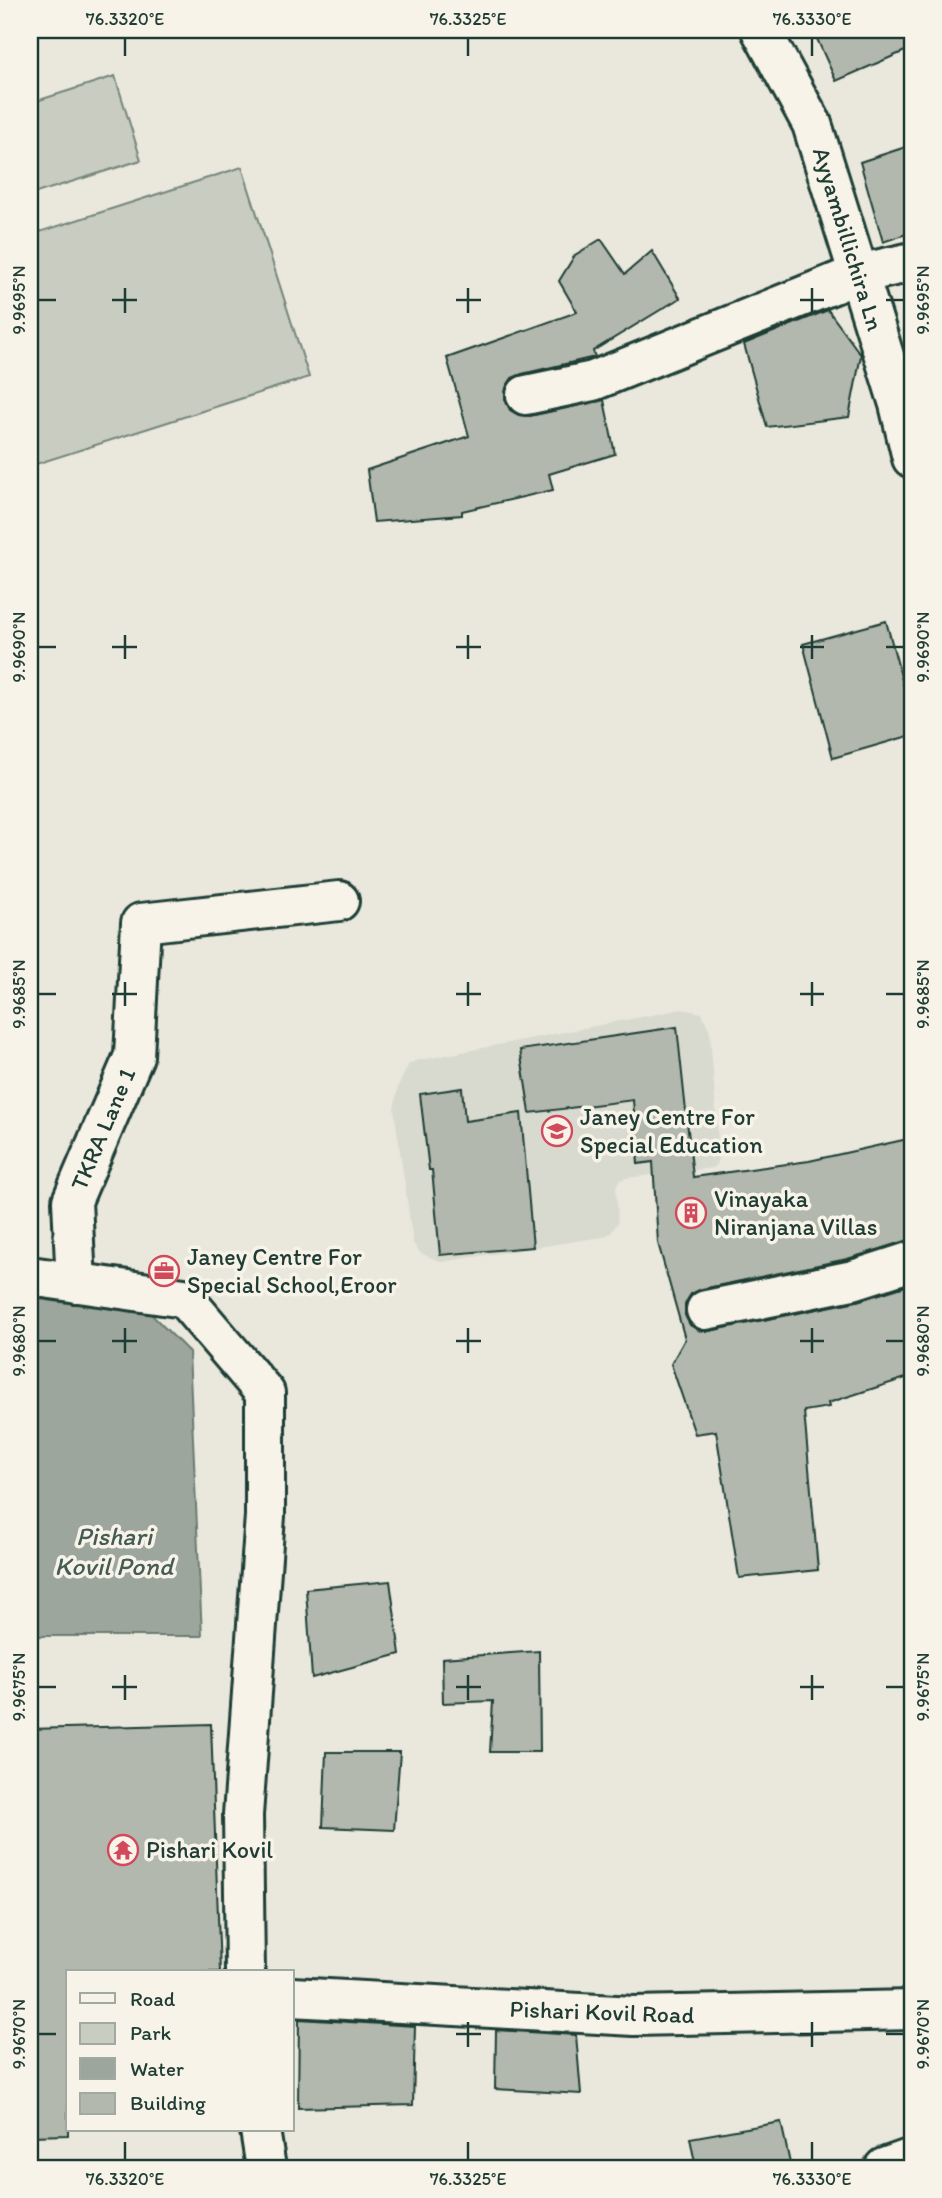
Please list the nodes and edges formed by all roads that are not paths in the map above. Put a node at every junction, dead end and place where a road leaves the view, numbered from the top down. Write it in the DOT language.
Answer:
graph roads {
  1 [pos="761,30"];
  2 [pos="912,262"];
  3 [pos="858,274"];
  4 [pos="526,395"];
  5 [pos="912,458"];
  6 [pos="339,901"];
  7 [pos="912,1261"];
  8 [pos="30,1276"];
  9 [pos="76,1283"];
  10 [pos="706,1310"];
  11 [pos="245,1970"];
  12 [pos="294,1997"];
  13 [pos="912,2010"];
  14 [pos="260,2132"];
  15 [pos="912,2158"];
  16 [pos="265,2168"];
  17 [pos="884,2168"];
  1 -- 3 [label="street, Ayyambillichira Ln"];
  2 -- 3 [label="street"];
  3 -- 4 [label="street"];
  3 -- 5 [label="street, Ayyambillichira Ln"];
  6 -- 9 [label="street, TKRA Lane 1"];
  7 -- 10 [label="street"];
  8 -- 9 [label="street"];
  9 -- 11 [label="street"];
  12 -- 13 [label="street, Pishari Kovil Road"];
  14 -- 16 [label="street"];
  15 -- 17 [label="street"];
}
